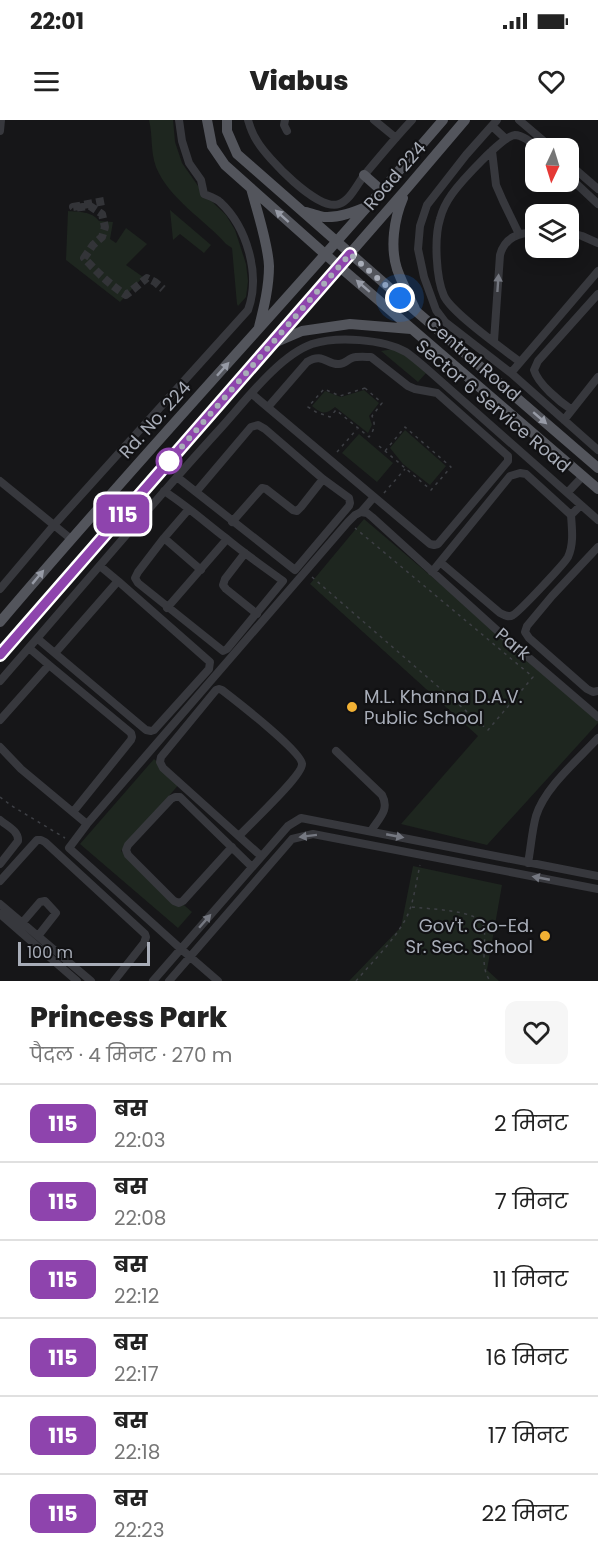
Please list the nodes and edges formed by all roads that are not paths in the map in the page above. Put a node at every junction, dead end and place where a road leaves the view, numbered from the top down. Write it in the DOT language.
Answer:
graph roads {
  1 [pos="1,120"];
  2 [pos="179,120"];
  3 [pos="207,120"];
  4 [pos="227,120"];
  5 [pos="248,120"];
  6 [pos="285,120"];
  7 [pos="374,120"];
  8 [pos="412,120"];
  9 [pos="443,120"];
  10 [pos="465,120"];
  11 [pos="519,120"];
  12 [pos="386,123"];
  13 [pos="495,123"];
  14 [pos="0,131"];
  15 [pos="287,131"];
  16 [pos="396,138"];
  17 [pos="540,138"];
  18 [pos="506,139"];
  19 [pos="525,139"];
  20 [pos="492,151"];
  21 [pos="579,173"];
  22 [pos="364,175"];
  23 [pos="579,186"];
  24 [pos="408,187"];
  25 [pos="251,188"];
  26 [pos="598,189"];
  27 [pos="382,191"];
  28 [pos="370,204"];
  29 [pos="598,204"];
  30 [pos="302,211"];
  31 [pos="525,233"];
  32 [pos="519,234"];
  33 [pos="579,235"];
  34 [pos="338,242"];
  35 [pos="598,243"];
  36 [pos="350,254"];
  37 [pos="326,255"];
  38 [pos="339,266"];
  39 [pos="598,271"];
  40 [pos="598,294"];
  41 [pos="417,312"];
  42 [pos="412,329"];
  43 [pos="258,330"];
  44 [pos="494,341"];
  45 [pos="272,344"];
  46 [pos="520,362"];
  47 [pos="511,373"];
  48 [pos="598,377"];
  49 [pos="252,394"];
  50 [pos="268,407"];
  51 [pos="572,410"];
  52 [pos="564,420"];
  53 [pos="516,447"];
  54 [pos="598,450"];
  55 [pos="508,456"];
  56 [pos="598,468"];
  57 [pos="583,476"];
  58 [pos="177,477"];
  59 [pos="323,478"];
  60 [pos="0,481"];
  61 [pos="150,484"];
  62 [pos="598,489"];
  63 [pos="163,492"];
  64 [pos="196,492"];
  65 [pos="568,492"];
  66 [pos="376,499"];
  67 [pos="581,505"];
  68 [pos="189,509"];
  69 [pos="361,512"];
  70 [pos="571,515"];
  71 [pos="598,520"];
  72 [pos="232,522"];
  73 [pos="54,525"];
  74 [pos="164,538"];
  75 [pos="71,539"];
  76 [pos="227,539"];
  77 [pos="598,546"];
  78 [pos="245,553"];
  79 [pos="440,562"];
  80 [pos="100,566"];
  81 [pos="201,570"];
  82 [pos="301,572"];
  83 [pos="432,572"];
  84 [pos="118,581"];
  85 [pos="283,581"];
  86 [pos="291,587"];
  87 [pos="0,589"];
  88 [pos="167,608"];
  89 [pos="256,614"];
  90 [pos="0,622"];
  91 [pos="38,639"];
  92 [pos="29,648"];
  93 [pos="55,653"];
  94 [pos="0,655"];
  95 [pos="49,665"];
  96 [pos="0,681"];
  97 [pos="598,691"];
  98 [pos="598,717"];
  99 [pos="0,720"];
  100 [pos="598,738"];
  101 [pos="0,747"];
  102 [pos="336,751"];
  103 [pos="72,812"];
  104 [pos="0,820"];
  105 [pos="87,824"];
  106 [pos="371,831"];
  107 [pos="239,836"];
  108 [pos="232,847"];
  109 [pos="261,856"];
  110 [pos="528,863"];
  111 [pos="0,864"];
  112 [pos="252,867"];
  113 [pos="598,876"];
  114 [pos="0,881"];
  115 [pos="598,890"];
  116 [pos="0,904"];
  117 [pos="0,914"];
  118 [pos="22,923"];
  119 [pos="38,936"];
  120 [pos="181,949"];
  121 [pos="190,957"];
  122 [pos="77,981"];
  123 [pos="91,981"];
  124 [pos="114,981"];
  125 [pos="153,981"];
  126 [pos="169,981"];
  127 [pos="218,981"];
  1 -- 14 [label="street"];
  2 -- 73 [label="street"];
  3 -- 25 [label="main road, Central Road"];
  4 -- 30 [label="main road, Central Road"];
  5 -- 22 [label="street"];
  6 -- 15 [label="street"];
  7 -- 12 [label="street"];
  8 -- 16 [label="street"];
  9 -- 27 [label="main road, Road 224"];
  10 -- 24 [label="main road, Road 224"];
  11 -- 17 [label="street"];
  12 -- 16 [label="street"];
  13 -- 18 [label="street"];
  13 -- 47 [label="street"];
  16 -- 22 [label="street"];
  18 -- 19 [label="street"];
  18 -- 20 [label="street"];
  20 -- 32 [label="street"];
  20 -- 44 [label="street"];
  21 -- 26 [label="street"];
  22 -- 27 [label="main road"];
  23 -- 29 [label="street"];
  24 -- 36 [label="main road, Road 224"];
  24 -- 41 [label="main road"];
  37 -- 25 [label="main road, Central Road, one-way"];
  25 -- 43 [label="main road"];
  27 -- 28 [label="main road, Road 224"];
  28 -- 30 [label="main road"];
  28 -- 34 [label="main road, Road 224"];
  30 -- 34 [label="main road, Central Road"];
  31 -- 32 [label="street"];
  44 -- 32 [label="street, one-way"];
  33 -- 35 [label="street"];
  34 -- 36 [label="main road, Central Road"];
  34 -- 37 [label="main road, Rd. No. 224"];
  36 -- 38 [label="main road, Rd. No. 224"];
  36 -- 41 [label="main road, Central Road"];
  37 -- 38 [label="main road, Central Road"];
  37 -- 43 [label="main road, Rd. No. 224"];
  42 -- 38 [label="main road, Central Road, one-way"];
  38 -- 45 [label="main road, Rd. No. 224"];
  39 -- 46 [label="street"];
  40 -- 51 [label="street"];
  41 -- 56 [label="main road, Central Road, one-way"];
  42 -- 45 [label="main road"];
  42 -- 57 [label="main road, Central Road"];
  75 -- 43 [label="main road, Rd. No. 224, one-way"];
  44 -- 46 [label="street"];
  45 -- 61 [label="main road, Rd. No. 224"];
  46 -- 47 [label="street"];
  47 -- 52 [label="street"];
  48 -- 51 [label="street"];
  49 -- 50 [label="street"];
  49 -- 53 [label="street, Sector 6 Service Road"];
  49 -- 58 [label="street, Sector 6 Service Road"];
  50 -- 55 [label="street"];
  50 -- 66 [label="street"];
  51 -- 52 [label="street"];
  52 -- 54 [label="street"];
  53 -- 55 [label="street"];
  53 -- 65 [label="street, Sector 6 Service Road"];
  55 -- 66 [label="street"];
  57 -- 62 [label="main road, Central Road"];
  57 -- 65 [label="street"];
  58 -- 63 [label="street, Sector 6 Service Road"];
  58 -- 64 [label="street"];
  59 -- 64 [label="street"];
  59 -- 72 [label="street"];
  59 -- 82 [label="street"];
  60 -- 73 [label="street"];
  61 -- 63 [label="street"];
  61 -- 94 [label="main road, Rd. No. 224"];
  63 -- 68 [label="street"];
  63 -- 80 [label="street, Sector 6 Service Road"];
  64 -- 72 [label="street"];
  65 -- 67 [label="street, Sector 6 Service Road"];
  66 -- 69 [label="street"];
  67 -- 70 [label="street"];
  67 -- 71 [label="street, Sector 6 Service Road"];
  68 -- 74 [label="street"];
  68 -- 76 [label="street"];
  69 -- 82 [label="street"];
  69 -- 83 [label="street"];
  70 -- 79 [label="street"];
  70 -- 79 [label="street"];
  72 -- 82 [label="street"];
  73 -- 75 [label="street"];
  73 -- 87 [label="street"];
  74 -- 81 [label="street"];
  74 -- 88 [label="street"];
  90 -- 75 [label="main road, Rd. No. 224, one-way"];
  76 -- 78 [label="street"];
  76 -- 81 [label="street"];
  77 -- 97 [label="street"];
  78 -- 85 [label="street"];
  78 -- 89 [label="street"];
  79 -- 83 [label="street"];
  80 -- 84 [label="street"];
  80 -- 91 [label="street, Sector 6 Service Road"];
  81 -- 88 [label="street"];
  82 -- 86 [label="street"];
  83 -- 98 [label="street"];
  84 -- 93 [label="street"];
  84 -- 93 [label="street"];
  85 -- 86 [label="street"];
  85 -- 89 [label="street"];
  86 -- 105 [label="street"];
  88 -- 89 [label="street"];
  91 -- 92 [label="street, Sector 6 Service Road"];
  91 -- 93 [label="street"];
  92 -- 95 [label="street"];
  92 -- 96 [label="street, Sector 6 Service Road"];
  95 -- 99 [label="street"];
  95 -- 103 [label="street"];
  100 -- 110 [label="street"];
  101 -- 103 [label="street"];
  102 -- 106 [label="street"];
  103 -- 105 [label="street"];
  104 -- 111 [label="street"];
  105 -- 120 [label="street"];
  106 -- 109 [label="street"];
  106 -- 110 [label="street, one-way"];
  107 -- 107 [label="street"];
  107 -- 109 [label="street"];
  108 -- 108 [label="street"];
  108 -- 112 [label="street"];
  109 -- 112 [label="street"];
  110 -- 113 [label="street"];
  120 -- 112 [label="street, one-way"];
  114 -- 124 [label="street"];
  115 -- 121 [label="street, one-way"];
  116 -- 118 [label="street"];
  117 -- 122 [label="street"];
  118 -- 119 [label="street"];
  118 -- 119 [label="street"];
  119 -- 123 [label="street"];
  120 -- 121 [label="street"];
  120 -- 125 [label="street"];
  121 -- 126 [label="street"];
  121 -- 127 [label="street"];
}
